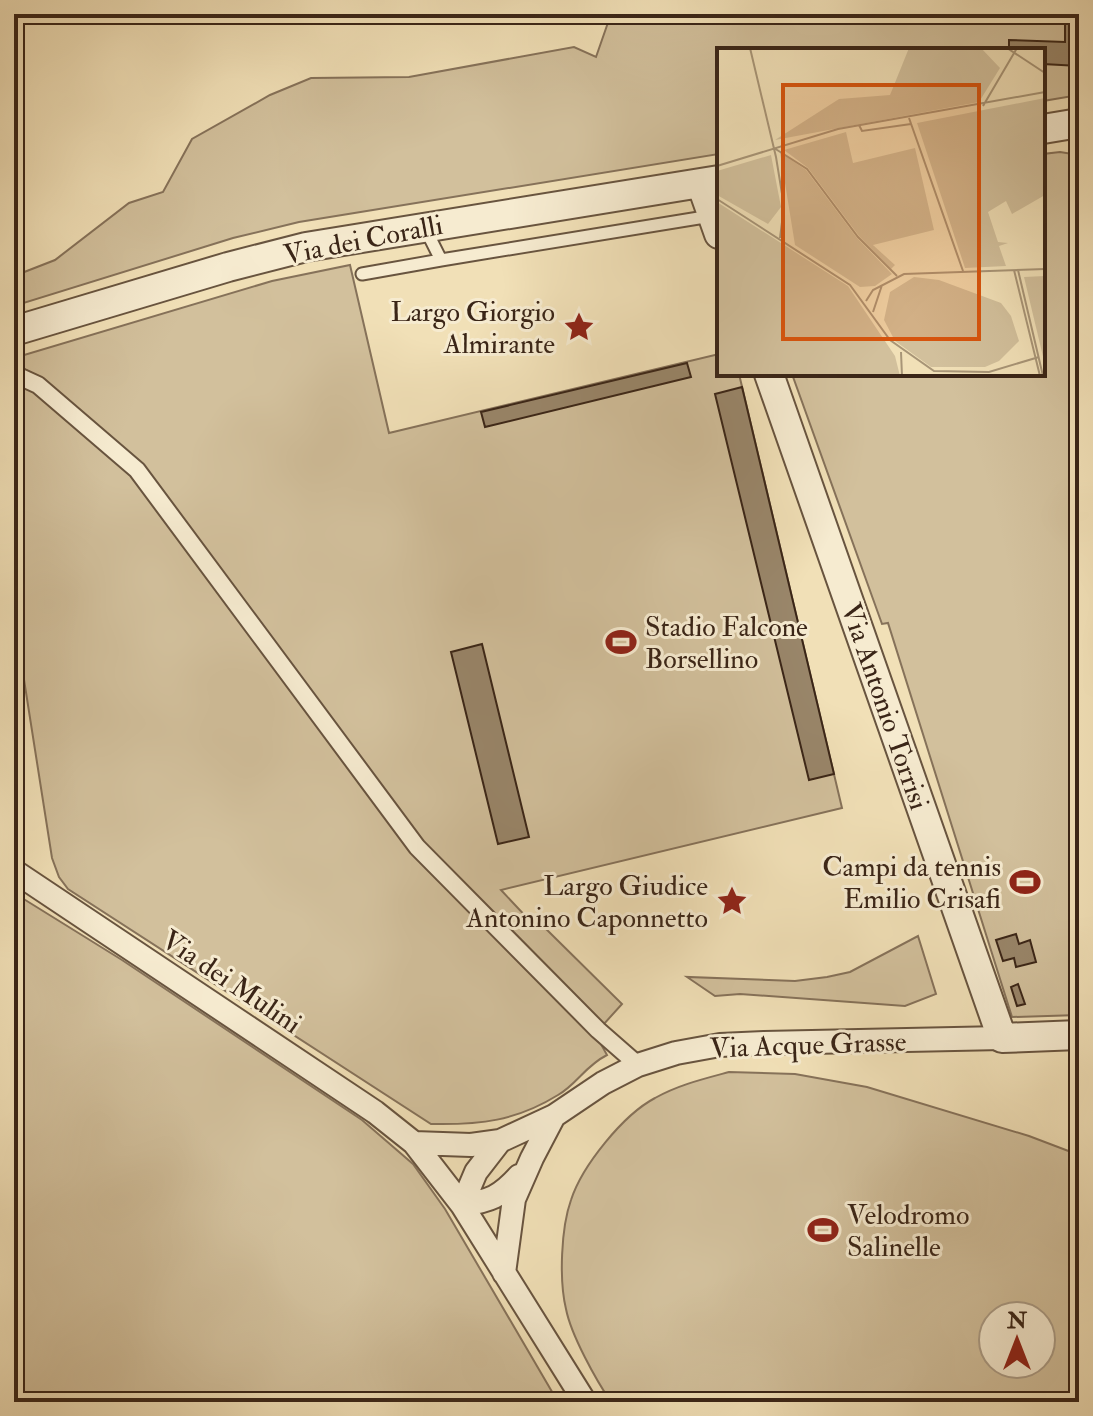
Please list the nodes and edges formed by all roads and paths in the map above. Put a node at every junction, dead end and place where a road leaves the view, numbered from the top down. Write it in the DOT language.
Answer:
graph roads {
  1 [pos="1079,123"];
  2 [pos="1045,129"];
  3 [pos="710,181"];
  4 [pos="716,225"];
  5 [pos="424,226"];
  6 [pos="441,260"];
  7 [pos="362,274"];
  8 [pos="14,331"];
  9 [pos="14,374"];
  10 [pos="770,376"];
  11 [pos="14,871"];
  12 [pos="1079,1035"];
  13 [pos="1002,1038"];
  14 [pos="638,1065"];
  15 [pos="554,1116"];
  16 [pos="500,1141"];
  17 [pos="414,1143"];
  18 [pos="532,1158"];
  19 [pos="462,1205"];
  20 [pos="504,1273"];
  21 [pos="585,1402"];
  1 -- 2 [label="street"];
  3 -- 4 [label="street"];
  3 -- 5 [label="street, Via dei Coralli"];
  4 -- 6 [label="lane"];
  5 -- 6 [label="lane"];
  5 -- 8 [label="street, Via dei Coralli"];
  6 -- 7 [label="lane"];
  9 -- 14 [label="street"];
  10 -- 13 [label="street, Via Antonio Torrisi"];
  11 -- 17 [label="street, Via dei Mulini"];
  12 -- 13 [label="street, Via Acque Grasse"];
  13 -- 14 [label="street, Via Acque Grasse"];
  14 -- 15 [label="street, Via Acque Grasse"];
  15 -- 16 [label="street, Via Acque Grasse"];
  15 -- 18 [label="street"];
  16 -- 17 [label="street"];
  16 -- 19 [label="street"];
  17 -- 19 [label="street, Via dei Mulini"];
  18 -- 19 [label="street"];
  18 -- 20 [label="street"];
  19 -- 20 [label="street, Via dei Mulini"];
  20 -- 21 [label="street, Via dei Mulini"];
}
